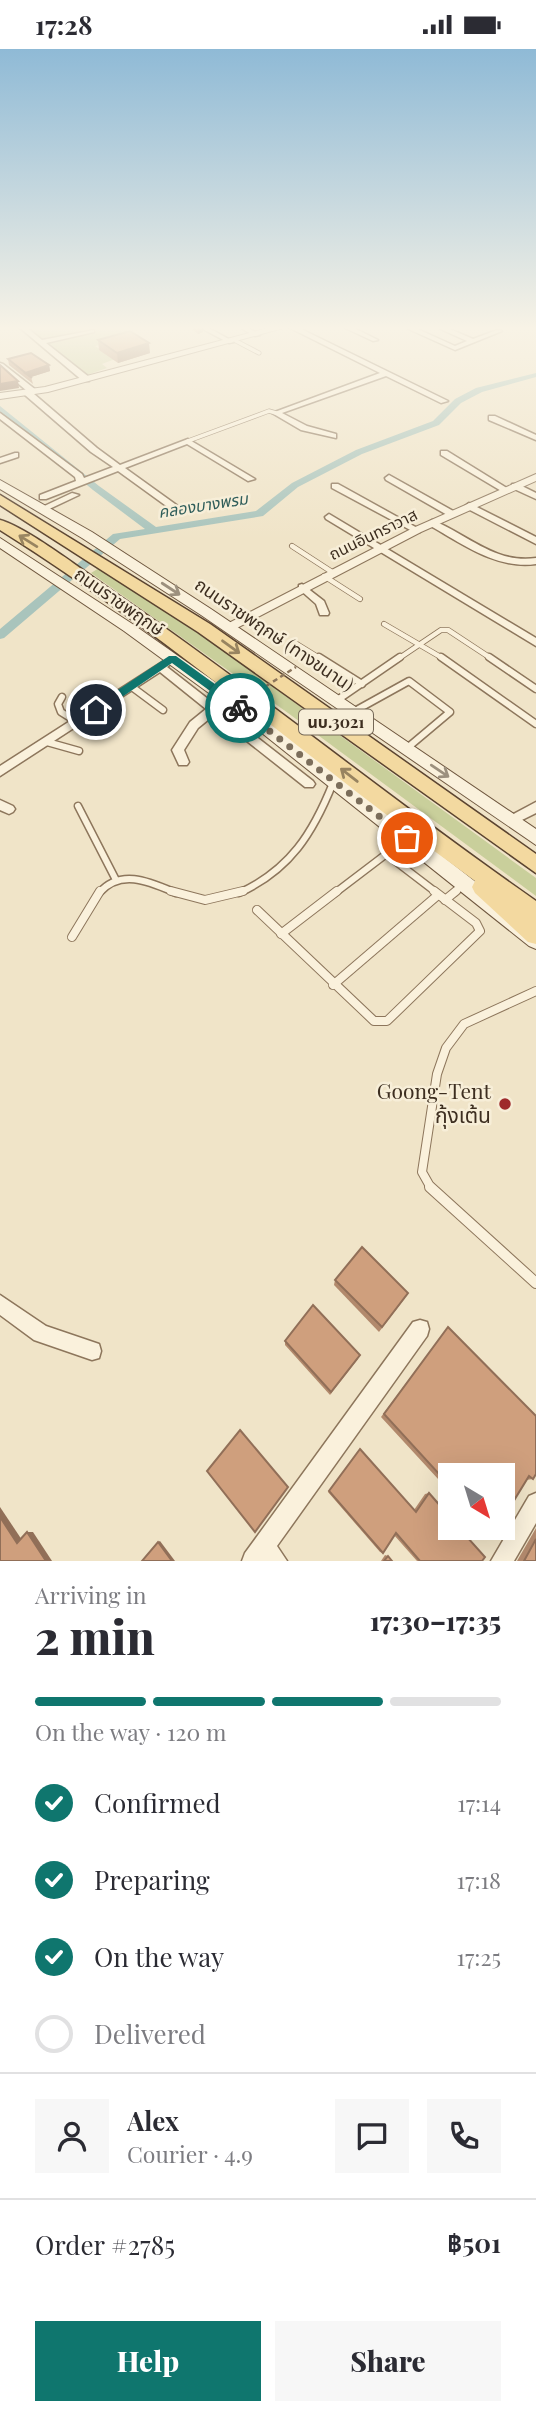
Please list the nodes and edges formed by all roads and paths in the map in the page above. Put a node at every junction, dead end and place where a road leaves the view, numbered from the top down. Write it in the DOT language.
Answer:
graph roads {
  1 [pos="36,398"];
  2 [pos="318,398"];
  3 [pos="437,398"];
  4 [pos="444,401"];
  5 [pos="276,413"];
  6 [pos="0,415"];
  7 [pos="492,418"];
  8 [pos="333,436"];
  9 [pos="536,438"];
  10 [pos="188,441"];
  11 [pos="444,453"];
  12 [pos="15,455"];
  13 [pos="0,461"];
  14 [pos="118,468"];
  15 [pos="536,477"];
  16 [pos="389,478"];
  17 [pos="251,479"];
  18 [pos="83,481"];
  19 [pos="61,483"];
  20 [pos="0,484"];
  21 [pos="335,486"];
  22 [pos="510,488"];
  23 [pos="0,490"];
  24 [pos="75,495"];
  25 [pos="536,496"];
  26 [pos="21,497"];
  27 [pos="0,499"];
  28 [pos="42,503"];
  29 [pos="468,506"];
  30 [pos="179,511"];
  31 [pos="452,514"];
  32 [pos="328,517"];
  33 [pos="432,523"];
  34 [pos="0,524"];
  35 [pos="417,530"];
  36 [pos="81,540"];
  37 [pos="536,541"];
  38 [pos="292,545"];
  39 [pos="3,548"];
  40 [pos="381,548"];
  41 [pos="536,561"];
  42 [pos="328,574"];
  43 [pos="302,587"];
  44 [pos="84,588"];
  45 [pos="360,599"];
  46 [pos="324,613"];
  47 [pos="384,624"];
  48 [pos="228,627"];
  49 [pos="295,643"];
  50 [pos="421,643"];
  51 [pos="536,643"];
  52 [pos="167,663"];
  53 [pos="296,667"];
  54 [pos="362,684"];
  55 [pos="132,687"];
  56 [pos="536,689"];
  57 [pos="62,697"];
  58 [pos="336,701"];
  59 [pos="214,708"];
  60 [pos="230,709"];
  61 [pos="163,710"];
  62 [pos="352,712"];
  63 [pos="77,722"];
  64 [pos="536,724"];
  65 [pos="47,742"];
  66 [pos="406,749"];
  67 [pos="79,751"];
  68 [pos="183,762"];
  69 [pos="1,771"];
  70 [pos="333,781"];
  71 [pos="309,784"];
  72 [pos="78,806"];
  73 [pos="536,807"];
  74 [pos="512,820"];
  75 [pos="485,829"];
  76 [pos="407,838"];
  77 [pos="535,840"];
  78 [pos="442,846"];
  79 [pos="386,854"];
  80 [pos="536,865"];
  81 [pos="117,880"];
  82 [pos="463,885"];
  83 [pos="441,898"];
  84 [pos="257,910"];
  85 [pos="536,913"];
  86 [pos="281,934"];
  87 [pos="536,935"];
  88 [pos="72,937"];
  89 [pos="536,940"];
  90 [pos="333,985"];
  91 [pos="536,991"];
  92 [pos="536,1283"];
  93 [pos="0,1304"];
  94 [pos="420,1329"];
  95 [pos="92,1351"];
  96 [pos="536,1503"];
  97 [pos="265,1556"];
  98 [pos="502,1561"];
  1 -- 14 [label="street"];
  2 -- 5 [label="street"];
  3 -- 4 [label="street"];
  5 -- 8 [label="street"];
  5 -- 10 [label="lane"];
  6 -- 18 [label="street"];
  7 -- 9 [label="street"];
  10 -- 14 [label="street"];
  10 -- 17 [label="street"];
  11 -- 22 [label="street"];
  12 -- 13 [label="street"];
  14 -- 18 [label="street"];
  14 -- 30 [label="street"];
  15 -- 22 [label="street, ถนนอินทราวาส"];
  16 -- 31 [label="street"];
  18 -- 28 [label="street"];
  19 -- 26 [label="street"];
  20 -- 26 [label="main road, นบ.3021"];
  21 -- 35 [label="street"];
  22 -- 25 [label="street"];
  22 -- 29 [label="street, ถนนอินทราวาส"];
  23 -- 28 [label="main road"];
  24 -- 28 [label="street"];
  26 -- 28 [label="main road, ถนนราชพฤกษ์ (ทางขนาน) / นบ.3021"];
  27 -- 36 [label="main road, ถนนราชพฤกษ์ / นบ.3021"];
  28 -- 36 [label="main road, ถนนราชพฤกษ์ (ทางขนาน) / นบ.3021"];
  29 -- 31 [label="street, ถนนอินทราวาส"];
  29 -- 37 [label="street"];
  31 -- 33 [label="street, ถนนอินทราวาส"];
  32 -- 40 [label="street"];
  33 -- 35 [label="street, ถนนอินทราวาส"];
  33 -- 41 [label="street"];
  44 -- 34 [label="main road, ถนนราชพฤกษ์ / นบ.3021, one-way"];
  35 -- 40 [label="street, ถนนอินทราวาส"];
  36 -- 48 [label="main road, ถนนราชพฤกษ์ (ทางขนาน) / นบ.3021, one-way"];
  36 -- 75 [label="main road, ถนนราชพฤกษ์ / นบ.3021, one-way"];
  38 -- 42 [label="lane"];
  39 -- 44 [label="main road, นบ.3021"];
  40 -- 42 [label="street, ถนนอินทราวาส"];
  40 -- 51 [label="street"];
  42 -- 43 [label="street, ถนนอินทราวาส"];
  42 -- 45 [label="lane"];
  43 -- 46 [label="street"];
  43 -- 48 [label="street, ถนนอินทราวาส"];
  44 -- 52 [label="main road, นบ.3021"];
  78 -- 44 [label="main road, ถนนราชพฤกษ์ / นบ.3021, one-way"];
  47 -- 50 [label="lane"];
  48 -- 58 [label="main road, ถนนราชพฤกษ์ (ทางขนาน) / นบ.3021"];
  49 -- 54 [label="lane"];
  50 -- 54 [label="lane"];
  50 -- 56 [label="lane"];
  50 -- 64 [label="lane"];
  52 -- 55 [label="street"];
  52 -- 59 [label="street"];
  52 -- 70 [label="main road, นบ.3021"];
  53 -- 60 [label="path, bridge"];
  54 -- 58 [label="lane"];
  55 -- 61 [label="lane"];
  55 -- 63 [label="street"];
  57 -- 63 [label="lane"];
  58 -- 62 [label="main road, ถนนราชพฤกษ์ (ทางขนาน) / นบ.3021"];
  59 -- 68 [label="street"];
  59 -- 71 [label="street"];
  62 -- 66 [label="main road, ถนนราชพฤกษ์ (ทางขนาน) / นบ.3021"];
  62 -- 66 [label="lane"];
  63 -- 65 [label="street"];
  65 -- 67 [label="lane"];
  65 -- 69 [label="street"];
  66 -- 74 [label="main road, ถนนราชพฤกษ์ (ทางขนาน) / นบ.3021, one-way"];
  70 -- 76 [label="main road, นบ.3021"];
  70 -- 81 [label="lane"];
  72 -- 81 [label="lane"];
  73 -- 74 [label="street"];
  74 -- 77 [label="main road, ถนนราชพฤกษ์ (ทางขนาน) / นบ.3021"];
  75 -- 77 [label="main road"];
  75 -- 80 [label="main road, ถนนราชพฤกษ์ / นบ.3021"];
  76 -- 79 [label="lane"];
  76 -- 82 [label="main road, นบ.3021"];
  78 -- 85 [label="main road, ถนนราชพฤกษ์ / นบ.3021"];
  78 -- 87 [label="main road"];
  79 -- 83 [label="lane"];
  79 -- 86 [label="lane"];
  81 -- 88 [label="lane"];
  82 -- 83 [label="lane"];
  82 -- 89 [label="main road, นบ.3021"];
  83 -- 90 [label="lane"];
  83 -- 90 [label="lane"];
  84 -- 86 [label="lane"];
  86 -- 90 [label="lane"];
  91 -- 92 [label="lane"];
  93 -- 95 [label="street"];
  94 -- 97 [label="street"];
  96 -- 98 [label="street"];
}
